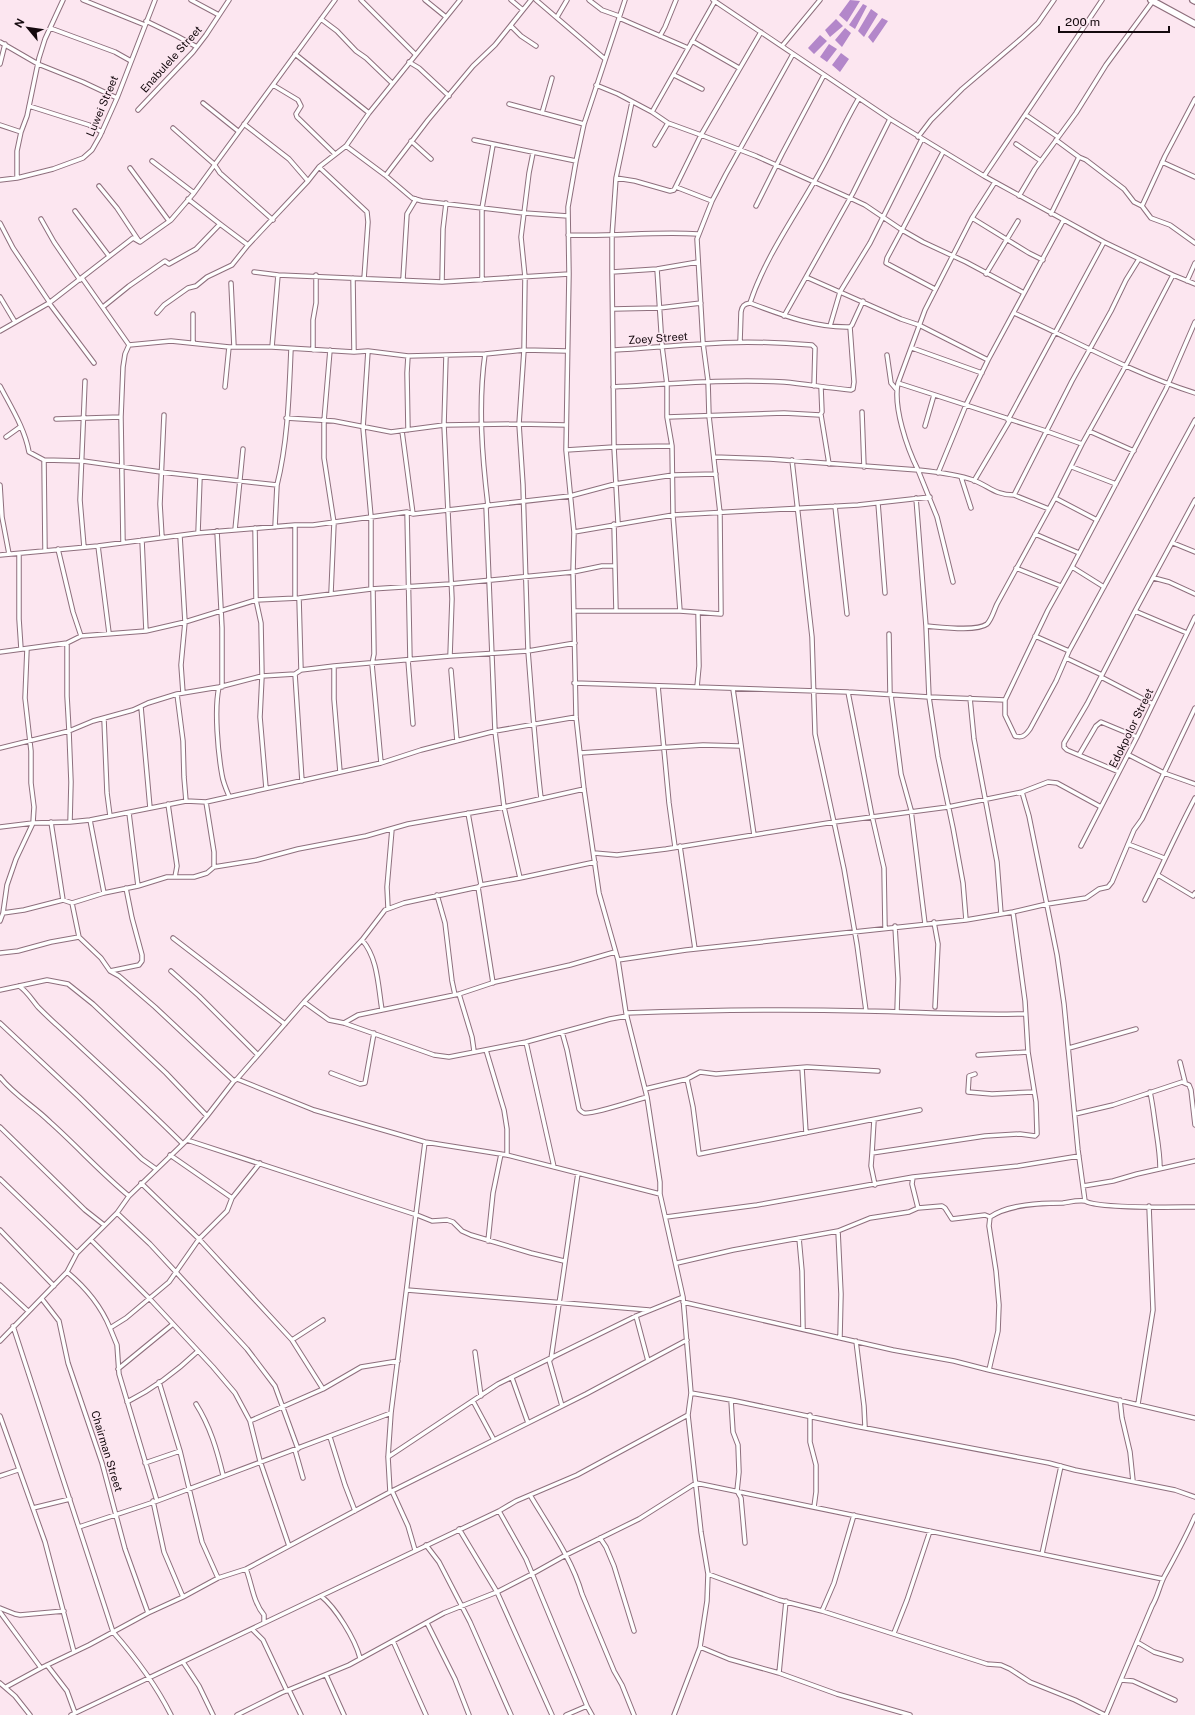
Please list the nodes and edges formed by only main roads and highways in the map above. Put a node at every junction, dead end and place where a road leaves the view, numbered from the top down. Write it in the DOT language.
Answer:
graph roads {
  1 [pos="1152,1"];
  2 [pos="1195,24"];
  1 -- 2 [label="highway"];
}
